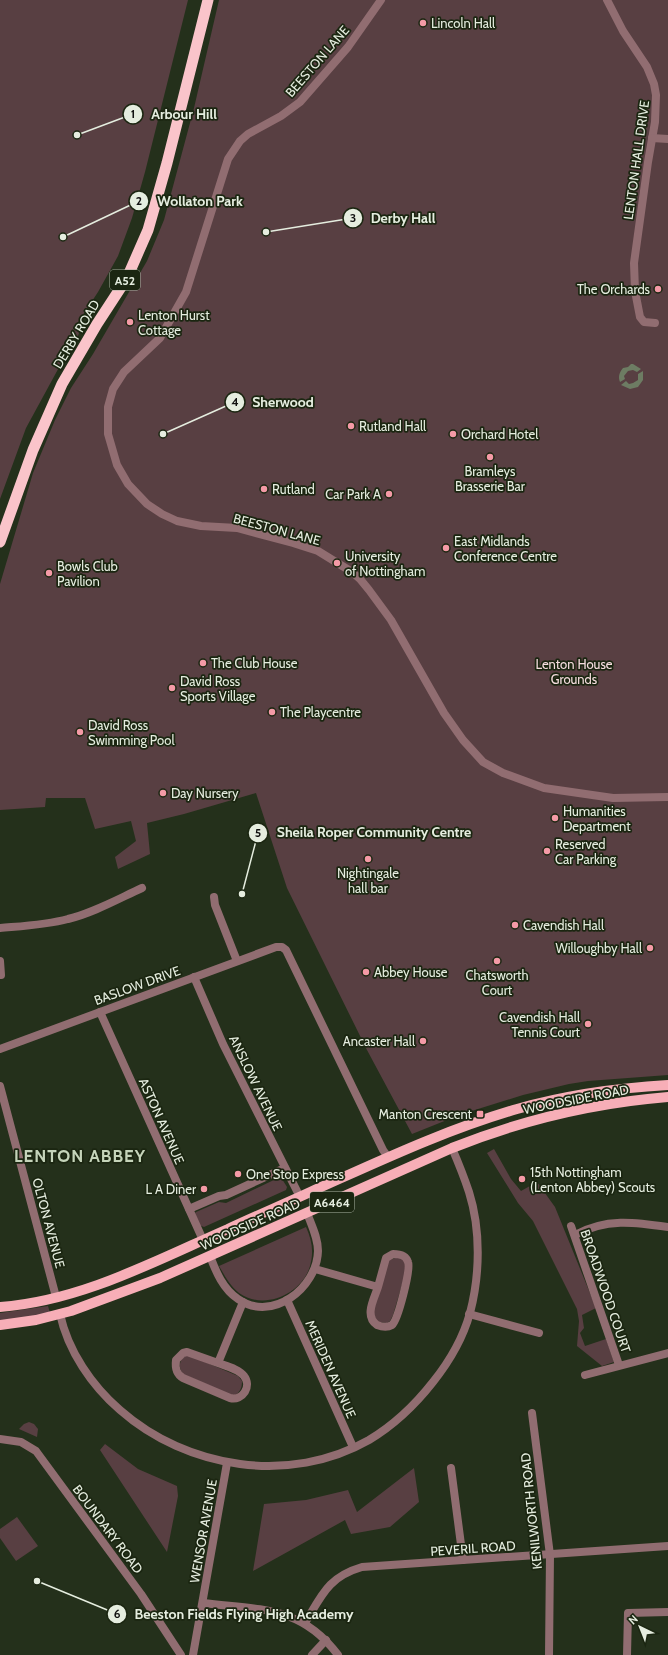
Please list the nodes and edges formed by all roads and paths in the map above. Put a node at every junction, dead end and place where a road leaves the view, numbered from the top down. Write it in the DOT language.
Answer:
graph roads {
  1 [pos="208,0"];
  2 [pos="381,0"];
  3 [pos="607,0"];
  4 [pos="652,138"];
  5 [pos="668,139"];
  6 [pos="655,324"];
  7 [pos="0,542"];
  8 [pos="668,798"];
  9 [pos="142,888"];
  10 [pos="214,897"];
  11 [pos="0,928"];
  12 [pos="0,961"];
  13 [pos="237,961"];
  14 [pos="1,975"];
  15 [pos="194,977"];
  16 [pos="100,1012"];
  17 [pos="0,1049"];
  18 [pos="668,1085"];
  19 [pos="0,1086"];
  20 [pos="668,1097"];
  21 [pos="446,1133"];
  22 [pos="452,1148"];
  23 [pos="388,1157"];
  24 [pos="284,1168"];
  25 [pos="300,1197"];
  26 [pos="189,1209"];
  27 [pos="307,1213"];
  28 [pos="571,1226"];
  29 [pos="668,1227"];
  30 [pos="575,1235"];
  31 [pos="203,1240"];
  32 [pos="210,1256"];
  33 [pos="315,1269"];
  34 [pos="378,1287"];
  35 [pos="56,1297"];
  36 [pos="287,1300"];
  37 [pos="243,1302"];
  38 [pos="0,1307"];
  39 [pos="60,1314"];
  40 [pos="470,1314"];
  41 [pos="0,1325"];
  42 [pos="539,1333"];
  43 [pos="668,1353"];
  44 [pos="218,1363"];
  45 [pos="619,1365"];
  46 [pos="585,1375"];
  47 [pos="532,1414"];
  48 [pos="0,1439"];
  49 [pos="353,1447"];
  50 [pos="227,1463"];
  51 [pos="451,1468"];
  52 [pos="668,1546"];
  53 [pos="550,1555"];
  54 [pos="463,1560"];
  55 [pos="203,1604"];
  56 [pos="668,1612"];
  57 [pos="304,1622"];
  58 [pos="326,1640"];
  59 [pos="182,1655"];
  60 [pos="193,1655"];
  61 [pos="312,1655"];
  62 [pos="338,1655"];
  63 [pos="549,1655"];
  64 [pos="627,1655"];
  1 -- 7 [label="highway, DERBY ROAD / A52"];
  2 -- 8 [label="street, BEESTON LANE"];
  3 -- 4 [label="street, LENTON HALL DRIVE"];
  4 -- 5 [label="street"];
  4 -- 6 [label="street, LENTON HALL DRIVE"];
  9 -- 11 [label="street"];
  10 -- 13 [label="street"];
  12 -- 14 [label="street"];
  13 -- 15 [label="street, BASLOW DRIVE"];
  13 -- 23 [label="street, BASLOW DRIVE"];
  15 -- 16 [label="street, BASLOW DRIVE"];
  15 -- 24 [label="street, ANSLOW AVENUE"];
  16 -- 17 [label="street, BASLOW DRIVE"];
  16 -- 26 [label="street, ASTON AVENUE"];
  18 -- 21 [label="main road, WOODSIDE ROAD / A6464"];
  19 -- 35 [label="street, OLTON AVENUE"];
  20 -- 22 [label="main road, WOODSIDE ROAD / A6464"];
  21 -- 22 [label="main road"];
  21 -- 23 [label="main road, WOODSIDE ROAD / A6464"];
  22 -- 27 [label="main road, WOODSIDE ROAD / A6464"];
  22 -- 40 [label="street"];
  23 -- 25 [label="main road, WOODSIDE ROAD / A6464"];
  24 -- 25 [label="street, ANSLOW AVENUE"];
  24 -- 26 [label="street"];
  25 -- 27 [label="main road"];
  25 -- 31 [label="main road, WOODSIDE ROAD / A6464"];
  26 -- 31 [label="street, ASTON AVENUE"];
  27 -- 32 [label="main road, WOODSIDE ROAD / A6464"];
  27 -- 33 [label="street"];
  28 -- 30 [label="street, BROADWOOD COURT"];
  29 -- 30 [label="street"];
  30 -- 45 [label="street, BROADWOOD COURT"];
  31 -- 35 [label="main road, WOODSIDE ROAD / A6464"];
  32 -- 37 [label="street"];
  32 -- 39 [label="main road, WOODSIDE ROAD / A6464"];
  33 -- 34 [label="street"];
  33 -- 36 [label="street"];
  34 -- 34 [label="street"];
  35 -- 38 [label="main road, WOODSIDE ROAD / A6464"];
  36 -- 37 [label="street"];
  36 -- 49 [label="street, MERIDEN AVENUE"];
  37 -- 44 [label="street"];
  39 -- 41 [label="main road, WOODSIDE ROAD / A6464"];
  39 -- 50 [label="street"];
  40 -- 42 [label="street"];
  40 -- 49 [label="street"];
  43 -- 45 [label="street"];
  44 -- 44 [label="street"];
  45 -- 46 [label="street"];
  47 -- 53 [label="street, KENILWORTH ROAD"];
  48 -- 59 [label="street, BOUNDARY ROAD"];
  49 -- 50 [label="street"];
  50 -- 55 [label="street, WENSOR AVENUE"];
  51 -- 54 [label="street"];
  52 -- 53 [label="street, PEVERIL ROAD"];
  53 -- 54 [label="street, PEVERIL ROAD"];
  53 -- 63 [label="street, KENILWORTH ROAD"];
  54 -- 57 [label="street, PEVERIL ROAD"];
  55 -- 57 [label="street"];
  55 -- 60 [label="street, WENSOR AVENUE"];
  56 -- 64 [label="street"];
  57 -- 58 [label="street"];
  58 -- 61 [label="street"];
  58 -- 62 [label="street"];
}
